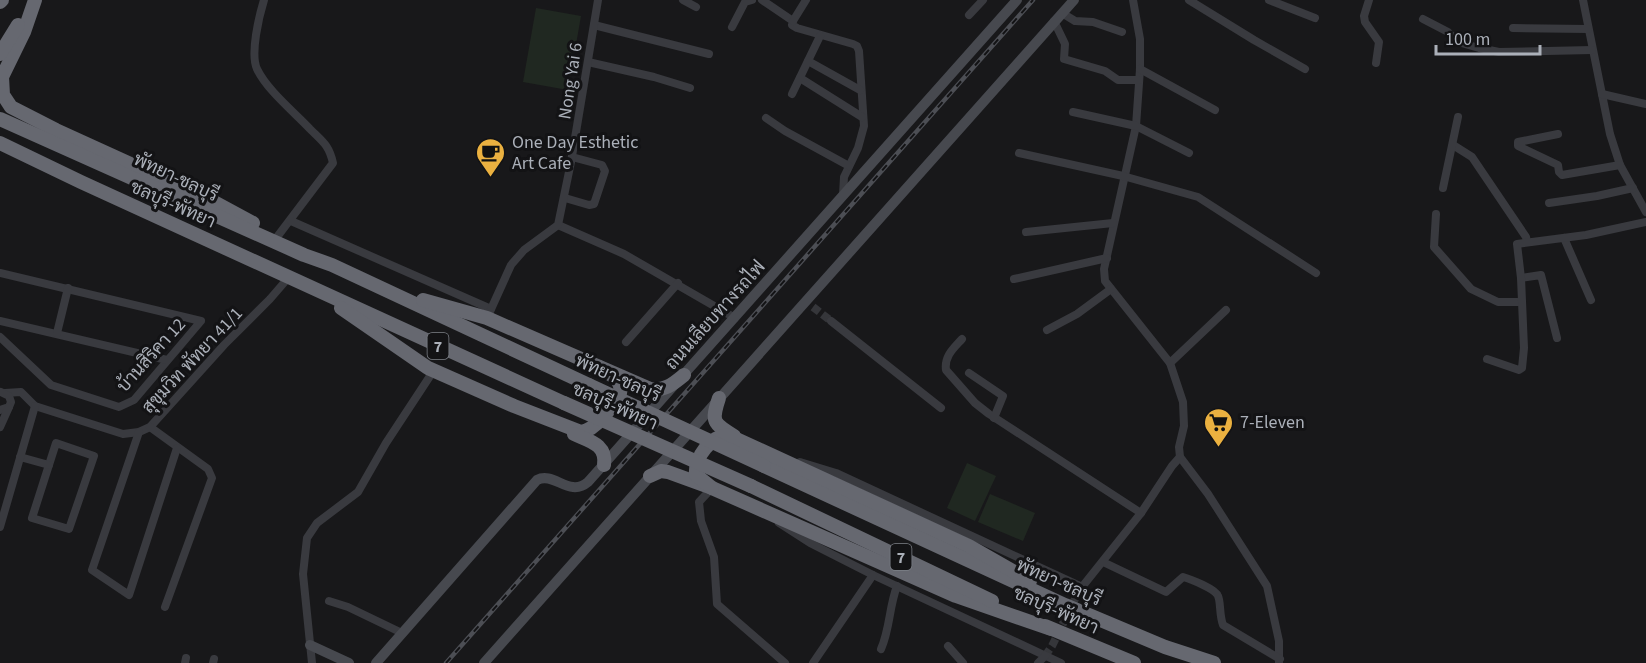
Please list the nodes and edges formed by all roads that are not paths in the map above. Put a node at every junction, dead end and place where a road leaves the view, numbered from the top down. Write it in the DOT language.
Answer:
graph roads {
  1 [pos="34,0"];
  2 [pos="264,0"];
  3 [pos="598,0"];
  4 [pos="683,0"];
  5 [pos="752,0"];
  6 [pos="762,0"];
  7 [pos="806,0"];
  8 [pos="983,0"];
  9 [pos="1017,0"];
  10 [pos="1074,0"];
  11 [pos="1133,0"];
  12 [pos="1189,0"];
  13 [pos="1269,0"];
  14 [pos="1369,0"];
  15 [pos="1583,0"];
  16 [pos="696,8"];
  17 [pos="969,15"];
  18 [pos="1058,17"];
  19 [pos="1315,18"];
  20 [pos="1423,19"];
  21 [pos="793,21"];
  22 [pos="594,25"];
  23 [pos="732,27"];
  24 [pos="1513,28"];
  25 [pos="1588,29"];
  26 [pos="1122,32"];
  27 [pos="820,36"];
  28 [pos="1592,50"];
  29 [pos="0,54"];
  30 [pos="709,54"];
  31 [pos="808,61"];
  32 [pos="588,62"];
  33 [pos="1377,63"];
  34 [pos="1140,69"];
  35 [pos="1305,69"];
  36 [pos="800,78"];
  37 [pos="1139,80"];
  38 [pos="690,88"];
  39 [pos="860,90"];
  40 [pos="792,94"];
  41 [pos="1602,94"];
  42 [pos="1646,104"];
  43 [pos="1215,110"];
  44 [pos="1073,111"];
  45 [pos="862,117"];
  46 [pos="1458,117"];
  47 [pos="3,118"];
  48 [pos="766,118"];
  49 [pos="1136,126"];
  50 [pos="56,130"];
  51 [pos="1558,134"];
  52 [pos="0,135"];
  53 [pos="0,143"];
  54 [pos="1453,145"];
  55 [pos="0,148"];
  56 [pos="1019,153"];
  57 [pos="1189,153"];
  58 [pos="572,157"];
  59 [pos="1620,165"];
  60 [pos="849,166"];
  61 [pos="1123,176"];
  62 [pos="81,182"];
  63 [pos="1443,188"];
  64 [pos="1633,188"];
  65 [pos="843,195"];
  66 [pos="565,198"];
  67 [pos="1549,203"];
  68 [pos="1646,212"];
  69 [pos="1436,214"];
  70 [pos="291,221"];
  71 [pos="1646,222"];
  72 [pos="1113,223"];
  73 [pos="558,225"];
  74 [pos="1026,232"];
  75 [pos="277,237"];
  76 [pos="1564,238"];
  77 [pos="1527,243"];
  78 [pos="1107,258"];
  79 [pos="332,266"];
  80 [pos="0,273"];
  81 [pos="1316,273"];
  82 [pos="289,277"];
  83 [pos="1521,278"];
  84 [pos="1014,279"];
  85 [pos="678,284"];
  86 [pos="68,288"];
  87 [pos="312,288"];
  88 [pos="1111,289"];
  89 [pos="386,291"];
  90 [pos="1591,300"];
  91 [pos="1522,302"];
  92 [pos="1226,310"];
  93 [pos="489,313"];
  94 [pos="735,318"];
  95 [pos="0,321"];
  96 [pos="831,321"];
  97 [pos="1047,330"];
  98 [pos="57,333"];
  99 [pos="0,337"];
  100 [pos="1557,338"];
  101 [pos="962,339"];
  102 [pos="626,342"];
  103 [pos="1487,359"];
  104 [pos="167,360"];
  105 [pos="1170,363"];
  106 [pos="598,368"];
  107 [pos="434,370"];
  108 [pos="969,372"];
  109 [pos="684,375"];
  110 [pos="2,392"];
  111 [pos="719,398"];
  112 [pos="35,406"];
  113 [pos="514,406"];
  114 [pos="9,407"];
  115 [pos="941,408"];
  116 [pos="0,410"];
  117 [pos="994,418"];
  118 [pos="0,427"];
  119 [pos="150,427"];
  120 [pos="139,432"];
  121 [pos="742,440"];
  122 [pos="177,448"];
  123 [pos="764,451"];
  124 [pos="20,457"];
  125 [pos="1180,458"];
  126 [pos="49,465"];
  127 [pos="604,465"];
  128 [pos="650,476"];
  129 [pos="712,488"];
  130 [pos="751,505"];
  131 [pos="1141,513"];
  132 [pos="0,527"];
  133 [pos="1103,562"];
  134 [pos="873,575"];
  135 [pos="897,586"];
  136 [pos="1082,587"];
  137 [pos="328,601"];
  138 [pos="1071,601"];
  139 [pos="165,607"];
  140 [pos="1051,629"];
  141 [pos="402,633"];
  142 [pos="310,645"];
  143 [pos="948,646"];
  144 [pos="881,649"];
  145 [pos="1045,656"];
  146 [pos="1280,661"];
  147 [pos="312,663"];
  148 [pos="349,663"];
  149 [pos="376,663"];
  150 [pos="484,663"];
  151 [pos="785,663"];
  152 [pos="813,663"];
  153 [pos="963,663"];
  154 [pos="1038,663"];
  155 [pos="1061,663"];
  156 [pos="1134,663"];
  157 [pos="1214,663"];
  1 -- 29 [label="highway"];
  1 -- 50 [label="highway"];
  2 -- 70 [label="street"];
  3 -- 22 [label="street, Nong Yai 6"];
  4 -- 16 [label="street"];
  5 -- 23 [label="street"];
  6 -- 21 [label="street"];
  7 -- 21 [label="street"];
  8 -- 17 [label="street"];
  9 -- 65 [label="street, ถนนเลียบทางรถไฟ"];
  10 -- 18 [label="street"];
  11 -- 34 [label="street"];
  12 -- 35 [label="street"];
  13 -- 19 [label="street"];
  14 -- 33 [label="street"];
  15 -- 25 [label="street"];
  18 -- 26 [label="street"];
  18 -- 37 [label="street"];
  18 -- 111 [label="street"];
  20 -- 28 [label="street"];
  21 -- 27 [label="street"];
  22 -- 30 [label="street"];
  22 -- 32 [label="street, Nong Yai 6"];
  24 -- 25 [label="street"];
  25 -- 28 [label="street"];
  27 -- 31 [label="street"];
  27 -- 39 [label="street"];
  28 -- 41 [label="street"];
  31 -- 36 [label="street"];
  31 -- 39 [label="street"];
  32 -- 38 [label="street"];
  32 -- 58 [label="street, Nong Yai 6"];
  34 -- 37 [label="street"];
  34 -- 43 [label="street"];
  36 -- 40 [label="street"];
  36 -- 45 [label="street"];
  37 -- 49 [label="street"];
  39 -- 45 [label="street"];
  41 -- 42 [label="street"];
  41 -- 59 [label="street"];
  44 -- 49 [label="street"];
  45 -- 60 [label="street"];
  46 -- 54 [label="street"];
  47 -- 50 [label="highway"];
  47 -- 79 [label="highway, พัทยา-ชลบุรี / 7"];
  48 -- 60 [label="street"];
  49 -- 57 [label="street"];
  49 -- 61 [label="street"];
  50 -- 75 [label="highway"];
  51 -- 59 [label="street"];
  52 -- 62 [label="highway"];
  53 -- 62 [label="highway"];
  54 -- 63 [label="street"];
  54 -- 77 [label="street"];
  55 -- 62 [label="highway"];
  56 -- 61 [label="street"];
  58 -- 66 [label="street, Nong Yai 6"];
  58 -- 66 [label="street"];
  59 -- 64 [label="street"];
  60 -- 65 [label="street"];
  61 -- 72 [label="street"];
  61 -- 81 [label="street"];
  62 -- 82 [label="highway, ชลบุรี-พัทยา / 7"];
  64 -- 67 [label="street"];
  64 -- 68 [label="street"];
  65 -- 94 [label="street, ถนนเลียบทางรถไฟ"];
  66 -- 73 [label="street, Nong Yai 6"];
  69 -- 91 [label="street"];
  70 -- 75 [label="street"];
  70 -- 93 [label="street"];
  71 -- 76 [label="street"];
  72 -- 74 [label="street"];
  72 -- 78 [label="street"];
  73 -- 85 [label="street"];
  73 -- 93 [label="street"];
  75 -- 79 [label="highway"];
  76 -- 77 [label="street"];
  76 -- 90 [label="street"];
  77 -- 83 [label="street"];
  78 -- 84 [label="street"];
  78 -- 88 [label="street"];
  79 -- 89 [label="highway, พัทยา-ชลบุรี / 7"];
  80 -- 86 [label="street"];
  82 -- 87 [label="highway, ชลบุรี-พัทยา / 7"];
  82 -- 119 [label="street, สุขุมวิท พัทยา 41/1"];
  83 -- 91 [label="street"];
  83 -- 100 [label="street"];
  85 -- 94 [label="street"];
  85 -- 102 [label="street"];
  86 -- 98 [label="street"];
  86 -- 104 [label="street, บ้านสิริคา 12"];
  87 -- 107 [label="highway"];
  87 -- 140 [label="highway, ชลบุรี-พัทยา / 7, bridge"];
  88 -- 97 [label="street"];
  88 -- 105 [label="street"];
  89 -- 93 [label="highway"];
  89 -- 138 [label="highway, พัทยา-ชลบุรี / 7, bridge"];
  91 -- 103 [label="street"];
  92 -- 105 [label="street"];
  93 -- 106 [label="highway"];
  94 -- 109 [label="street, ถนนเลียบทางรถไฟ"];
  95 -- 98 [label="street"];
  96 -- 115 [label="street"];
  98 -- 104 [label="street"];
  99 -- 104 [label="street, บ้านสิริคา 12"];
  101 -- 117 [label="street"];
  105 -- 125 [label="street"];
  106 -- 109 [label="highway"];
  106 -- 113 [label="highway"];
  107 -- 113 [label="highway"];
  107 -- 142 [label="street"];
  108 -- 117 [label="street"];
  109 -- 127 [label="street, ถนนเลียบทางรถไฟ"];
  110 -- 112 [label="street, สุขุมวิท พัทยา 41/1"];
  110 -- 114 [label="street"];
  111 -- 121 [label="highway"];
  111 -- 128 [label="street"];
  112 -- 120 [label="street, สุขุมวิท พัทยา 41/1"];
  112 -- 124 [label="street"];
  113 -- 127 [label="highway"];
  114 -- 116 [label="street"];
  114 -- 118 [label="street"];
  117 -- 131 [label="street"];
  119 -- 120 [label="street, สุขุมวิท พัทยา 41/1"];
  119 -- 122 [label="street"];
  120 -- 122 [label="street"];
  121 -- 123 [label="highway"];
  121 -- 129 [label="highway"];
  122 -- 139 [label="street"];
  123 -- 136 [label="street"];
  123 -- 138 [label="highway"];
  124 -- 126 [label="street"];
  124 -- 132 [label="street"];
  125 -- 131 [label="street"];
  125 -- 146 [label="street"];
  126 -- 126 [label="street"];
  127 -- 141 [label="street, ถนนเลียบทางรถไฟ"];
  128 -- 129 [label="highway"];
  128 -- 150 [label="street"];
  129 -- 130 [label="highway"];
  129 -- 151 [label="street"];
  130 -- 134 [label="street"];
  130 -- 140 [label="highway"];
  131 -- 133 [label="street"];
  133 -- 136 [label="street"];
  133 -- 146 [label="street"];
  134 -- 135 [label="street"];
  134 -- 152 [label="street"];
  135 -- 144 [label="street"];
  135 -- 145 [label="street"];
  136 -- 138 [label="street"];
  137 -- 141 [label="street"];
  138 -- 157 [label="highway, พัทยา-ชลบุรี / 7"];
  140 -- 156 [label="highway, ชลบุรี-พัทยา / 7"];
  141 -- 149 [label="street, ถนนเลียบทางรถไฟ"];
  142 -- 147 [label="street"];
  142 -- 148 [label="street"];
  143 -- 153 [label="street"];
  145 -- 154 [label="street"];
  145 -- 155 [label="street"];
}
